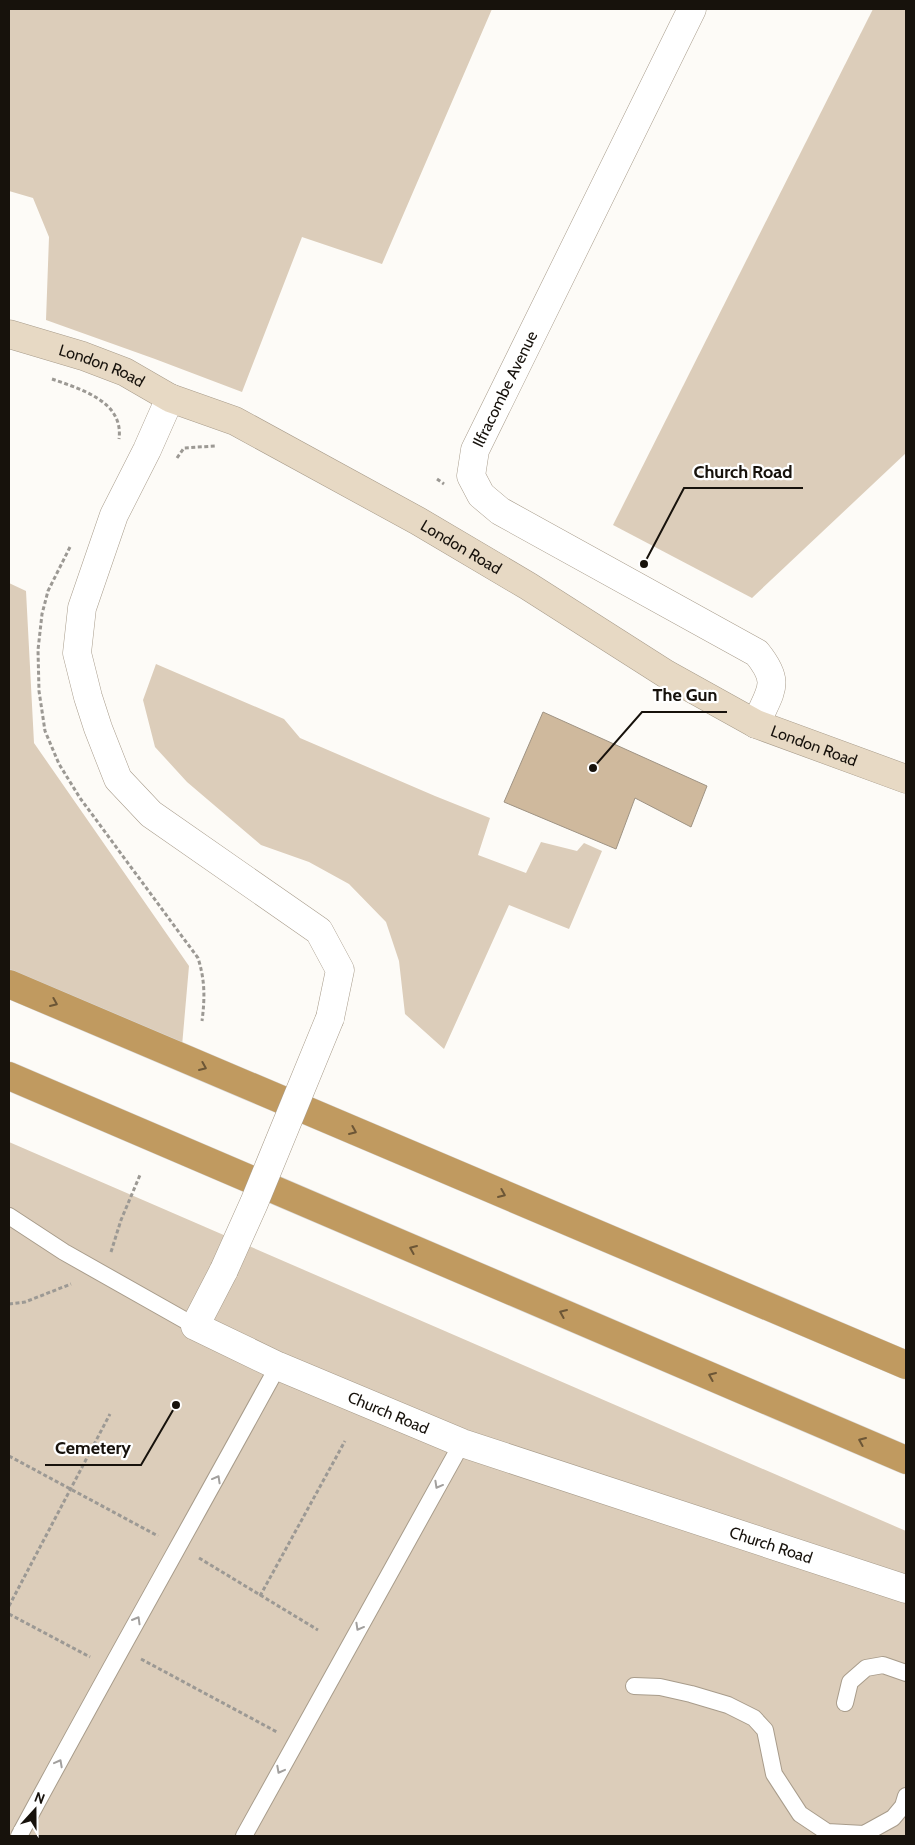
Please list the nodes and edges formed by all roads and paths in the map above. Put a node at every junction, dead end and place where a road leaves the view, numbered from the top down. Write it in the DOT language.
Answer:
graph roads {
  1 [pos="692,9"];
  2 [pos="9,334"];
  3 [pos="49,378"];
  4 [pos="170,398"];
  5 [pos="120,428"];
  6 [pos="756,724"];
  7 [pos="906,779"];
  8 [pos="9,984"];
  9 [pos="9,1076"];
  10 [pos="9,1216"];
  11 [pos="195,1326"];
  12 [pos="906,1365"];
  13 [pos="278,1366"];
  14 [pos="110,1414"];
  15 [pos="345,1440"];
  16 [pos="462,1443"];
  17 [pos="9,1456"];
  18 [pos="906,1460"];
  19 [pos="72,1489"];
  20 [pos="180,1547"];
  21 [pos="906,1589"];
  22 [pos="260,1596"];
  23 [pos="9,1606"];
  24 [pos="9,1614"];
  25 [pos="318,1630"];
  26 [pos="121,1649"];
  27 [pos="110,1667"];
  28 [pos="906,1673"];
  29 [pos="634,1686"];
  30 [pos="845,1703"];
  31 [pos="296,1741"];
  32 [pos="906,1796"];
  33 [pos="19,1836"];
  34 [pos="244,1836"];
  1 -- 6 [label="street, Ilfracombe Avenue"];
  2 -- 4 [label="main road, London Road"];
  3 -- 5 [label="path"];
  4 -- 6 [label="main road, London Road"];
  4 -- 11 [label="street, bridge"];
  6 -- 7 [label="main road, London Road"];
  8 -- 12 [label="highway, one-way"];
  18 -- 9 [label="highway, one-way"];
  10 -- 11 [label="lane"];
  11 -- 13 [label="street, Church Road"];
  13 -- 16 [label="street, Church Road"];
  20 -- 13 [label="lane, one-way"];
  14 -- 19 [label="path"];
  15 -- 22 [label="path"];
  16 -- 21 [label="street, Church Road"];
  16 -- 31 [label="lane, one-way"];
  17 -- 19 [label="path"];
  19 -- 20 [label="path"];
  19 -- 23 [label="path"];
  20 -- 22 [label="path"];
  26 -- 20 [label="lane, one-way"];
  22 -- 25 [label="path"];
  24 -- 27 [label="path"];
  26 -- 27 [label="lane"];
  26 -- 31 [label="path"];
  33 -- 27 [label="lane, one-way"];
  28 -- 30 [label="lane"];
  29 -- 32 [label="lane"];
  31 -- 34 [label="lane, one-way"];
}
